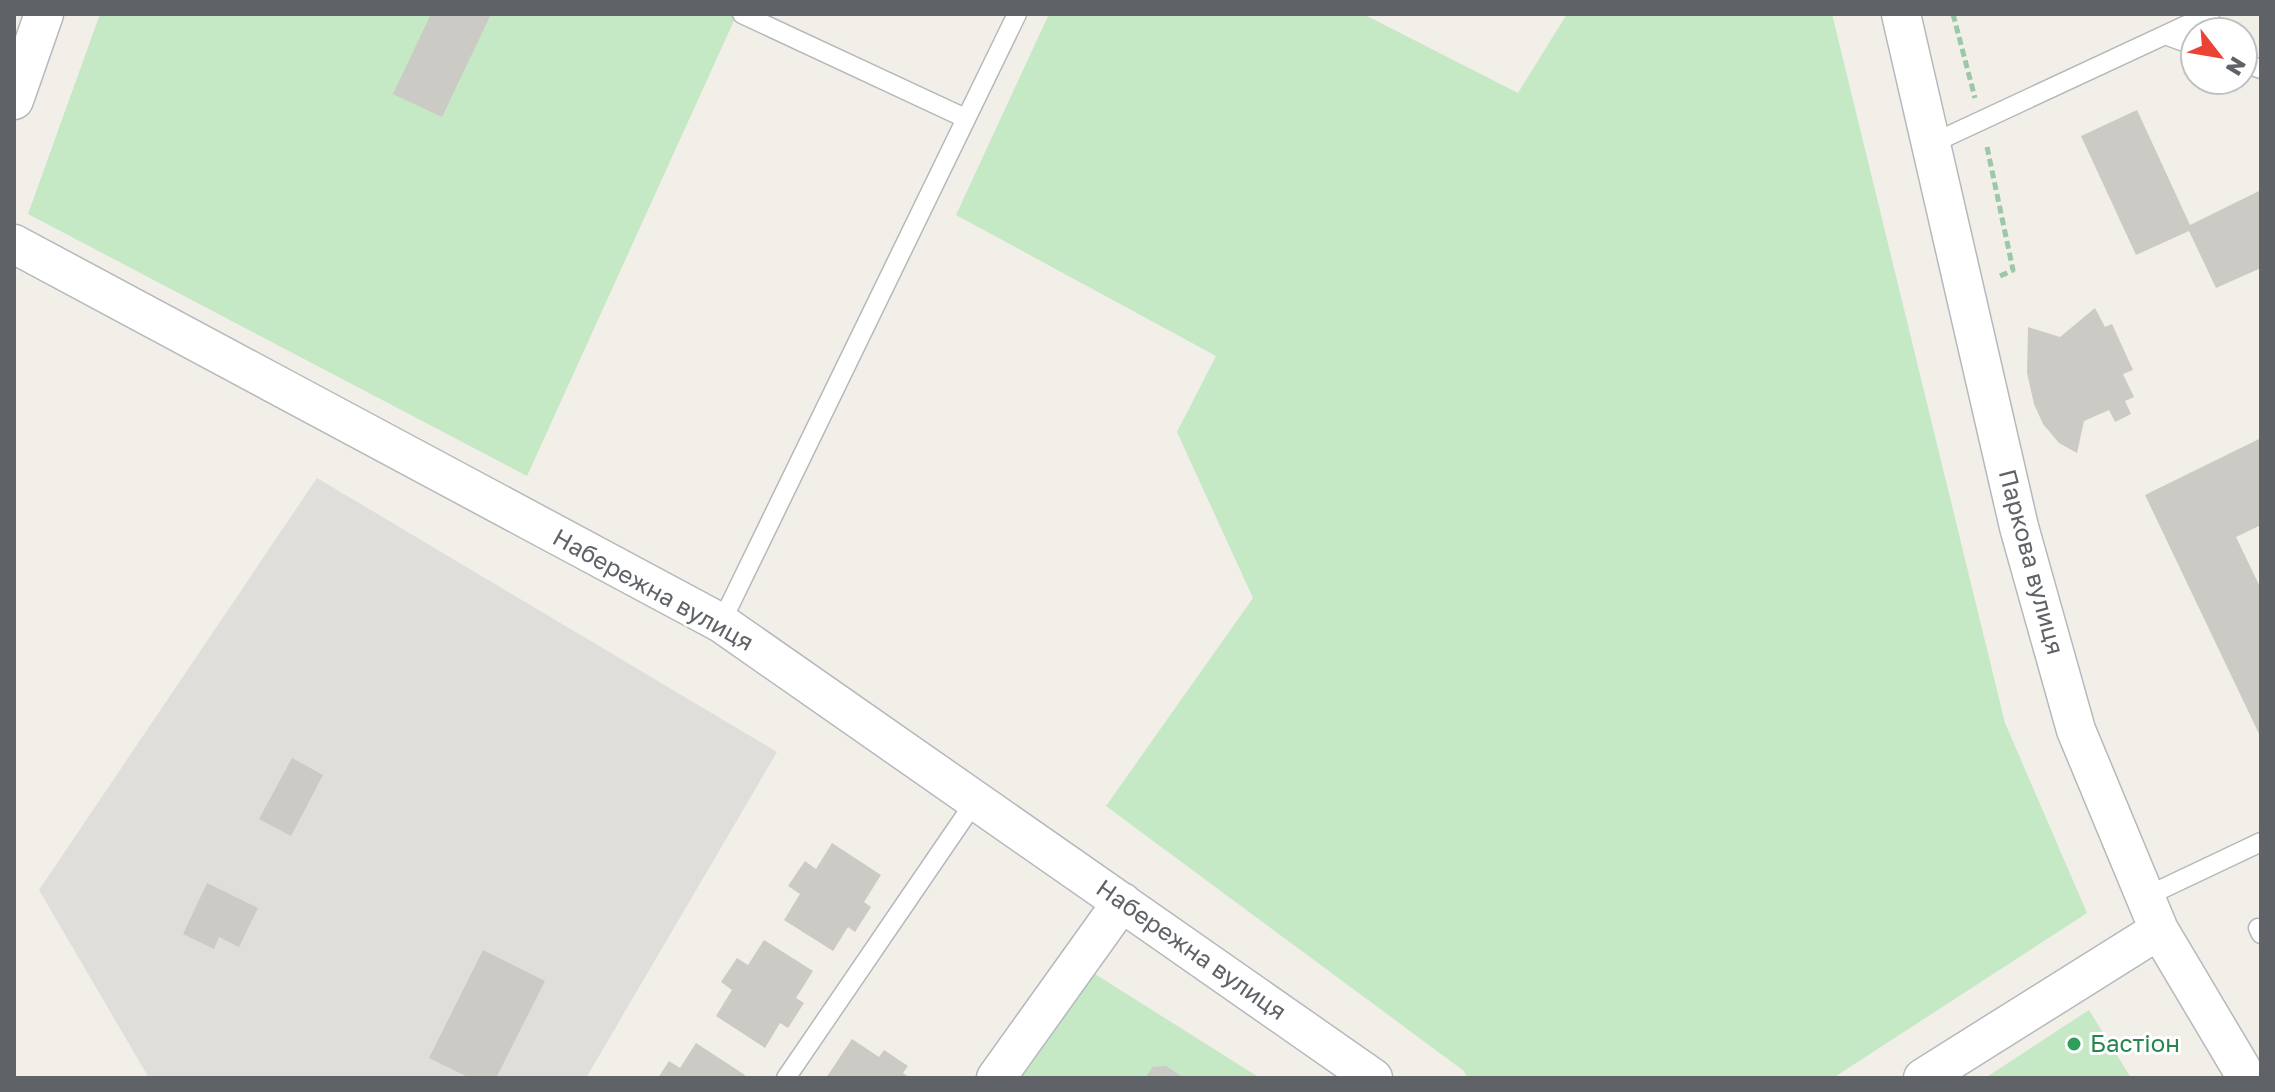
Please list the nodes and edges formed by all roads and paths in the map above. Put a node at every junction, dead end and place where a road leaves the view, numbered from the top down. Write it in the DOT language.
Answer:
graph roads {
  1 [pos="44,14"];
  2 [pos="742,14"];
  3 [pos="1017,14"];
  4 [pos="1953,14"];
  5 [pos="2210,14"];
  6 [pos="1907,16"];
  7 [pos="2165,35"];
  8 [pos="2179,40"];
  9 [pos="14,100"];
  10 [pos="965,118"];
  11 [pos="1981,120"];
  12 [pos="1931,144"];
  13 [pos="14,244"];
  14 [pos="1965,292"];
  15 [pos="721,623"];
  16 [pos="976,800"];
  17 [pos="2261,842"];
  18 [pos="1122,902"];
  19 [pos="2152,913"];
  20 [pos="786,1078"];
  21 [pos="996,1078"];
  22 [pos="1373,1078"];
  23 [pos="1923,1078"];
  24 [pos="2247,1078"];
  1 -- 9 [label="street"];
  2 -- 10 [label="lane"];
  3 -- 10 [label="lane"];
  4 -- 11 [label="path"];
  5 -- 7 [label="lane"];
  6 -- 12 [label="street, Паркова вулиця"];
  7 -- 8 [label="lane"];
  7 -- 11 [label="lane"];
  10 -- 15 [label="lane"];
  11 -- 12 [label="lane"];
  11 -- 14 [label="path"];
  12 -- 14 [label="street, Паркова вулиця"];
  13 -- 15 [label="street, Набережна вулиця"];
  14 -- 19 [label="street, Паркова вулиця"];
  15 -- 16 [label="street, Набережна вулиця"];
  16 -- 18 [label="street, Набережна вулиця"];
  16 -- 20 [label="lane"];
  17 -- 19 [label="lane"];
  18 -- 21 [label="street"];
  18 -- 22 [label="street, Набережна вулиця"];
  19 -- 23 [label="street"];
  19 -- 24 [label="street, Паркова вулиця"];
}
